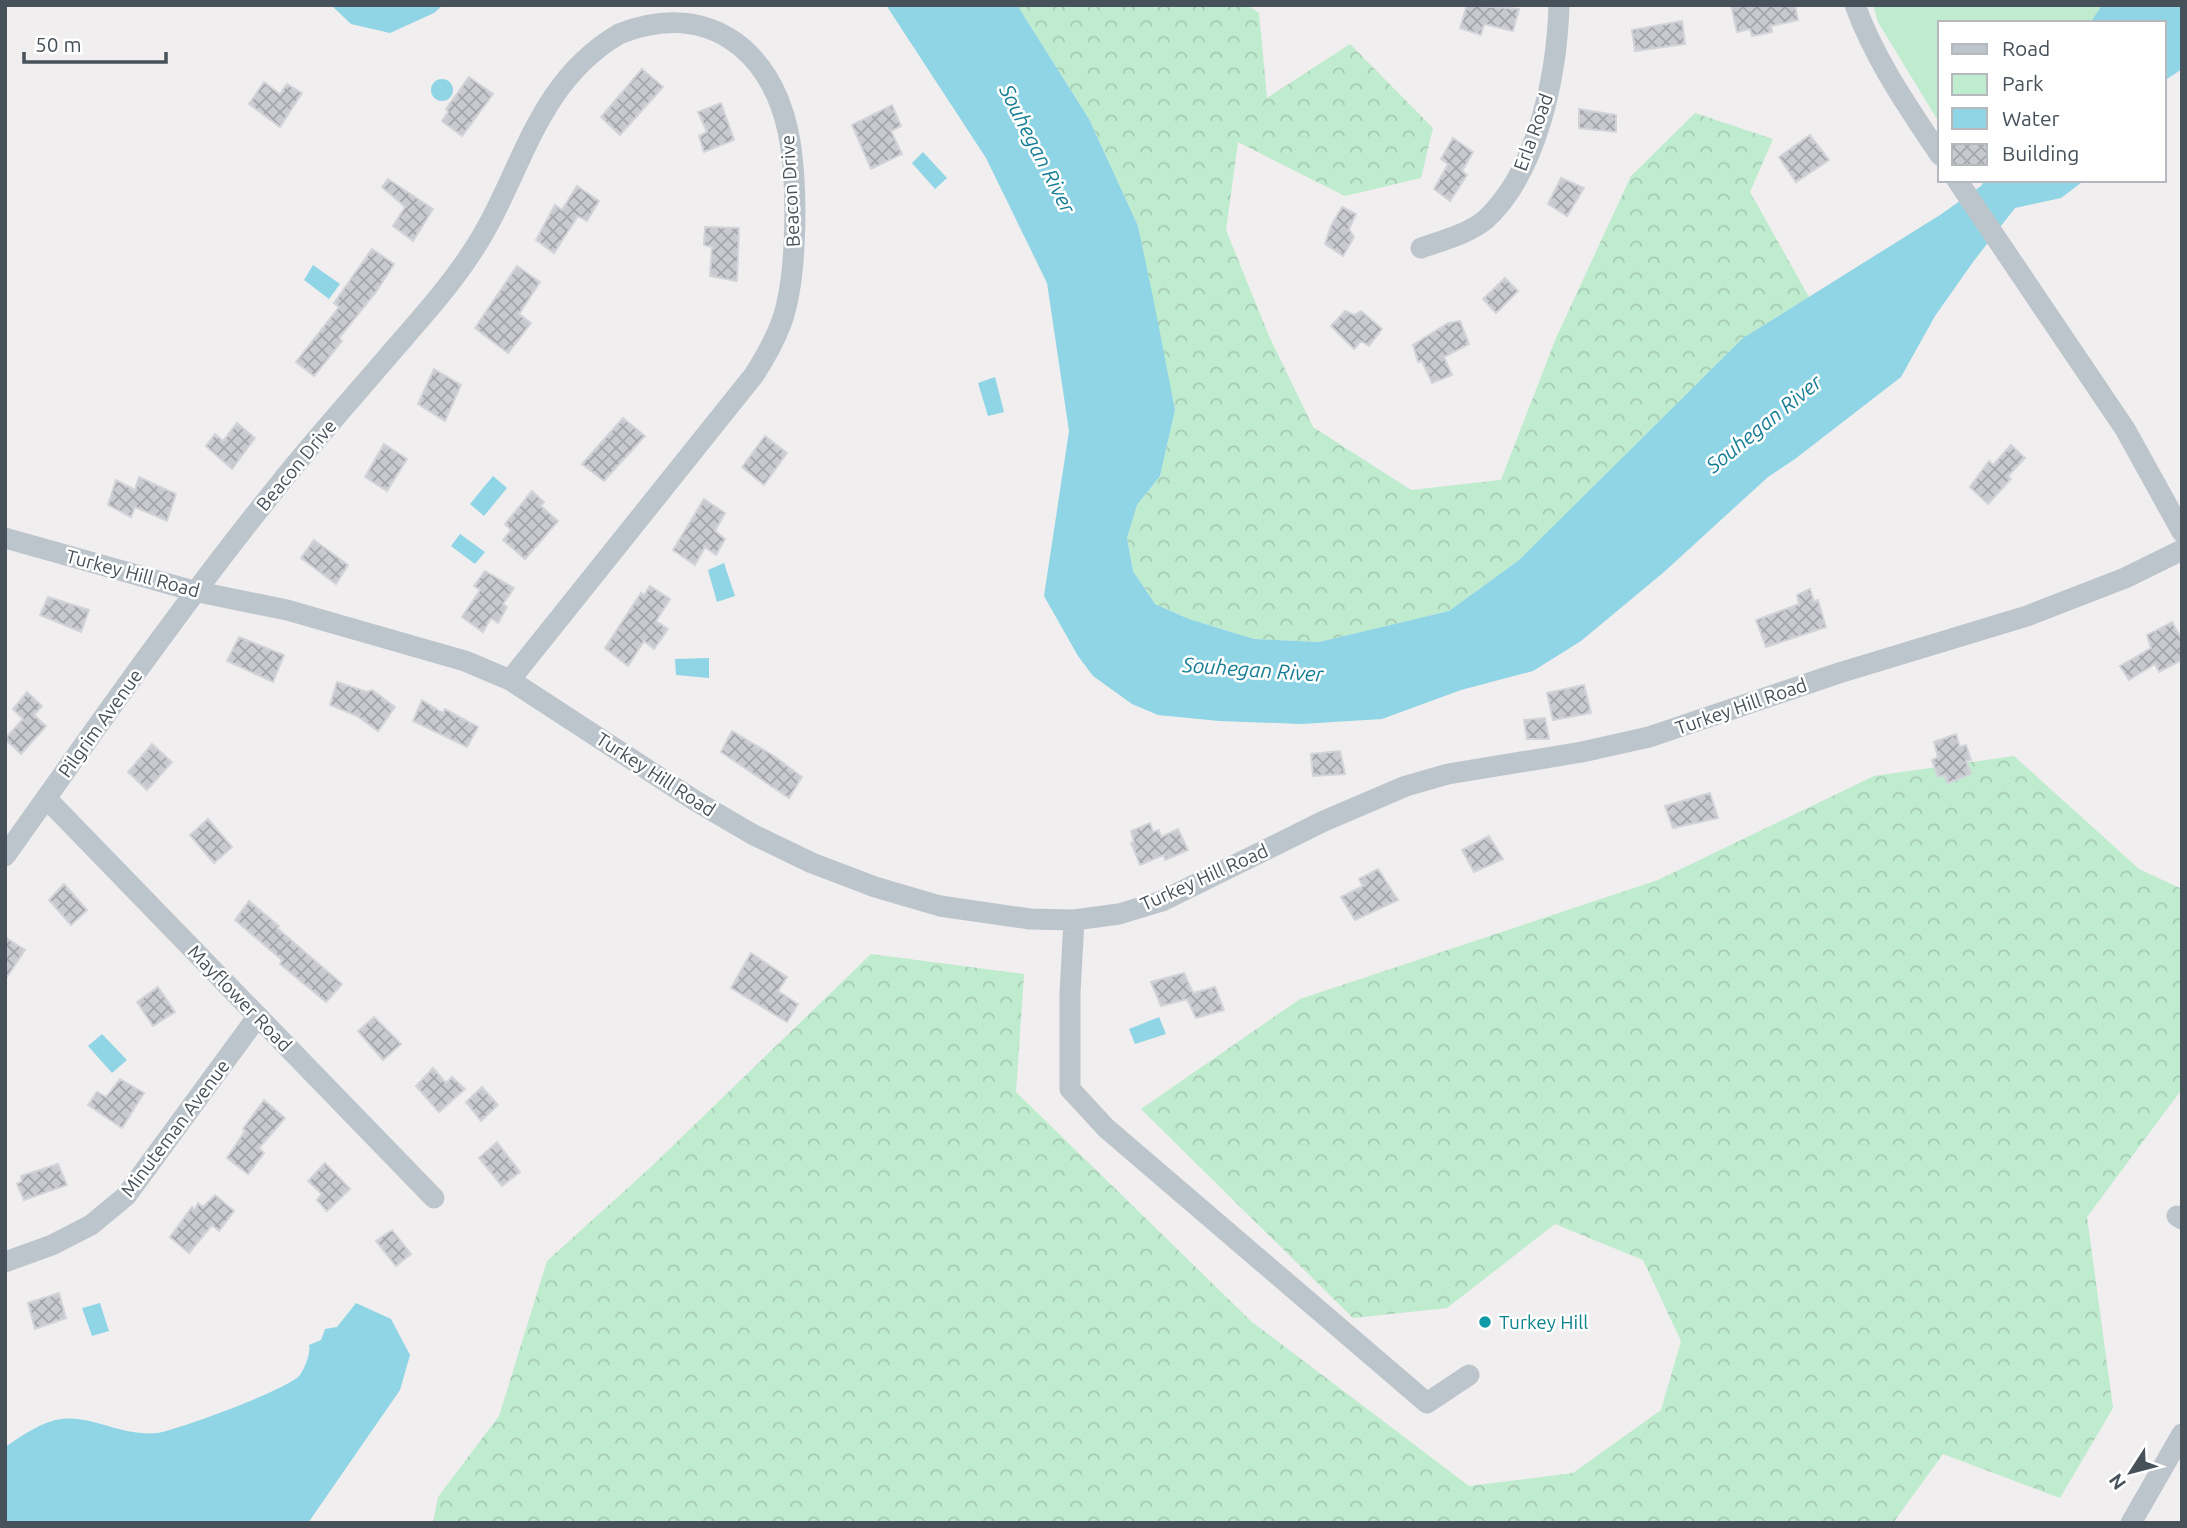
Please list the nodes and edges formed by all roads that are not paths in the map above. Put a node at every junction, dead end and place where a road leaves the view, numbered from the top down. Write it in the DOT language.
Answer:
graph roads {
  1 [pos="1559,5"];
  2 [pos="1855,5"];
  3 [pos="1938,152"];
  4 [pos="1958,182"];
  5 [pos="1421,248"];
  6 [pos="2182,532"];
  7 [pos="5,538"];
  8 [pos="2182,550"];
  9 [pos="194,591"];
  10 [pos="510,680"];
  11 [pos="46,798"];
  12 [pos="5,856"];
  13 [pos="1074,920"];
  14 [pos="258,1016"];
  15 [pos="434,1198"];
  16 [pos="5,1262"];
  17 [pos="1469,1376"];
  18 [pos="2182,1434"];
  19 [pos="2130,1523"];
  1 -- 5 [label="street, Erla Road"];
  2 -- 3 [label="street"];
  4 -- 6 [label="street"];
  7 -- 9 [label="street, Turkey Hill Road"];
  8 -- 13 [label="street, Turkey Hill Road"];
  9 -- 10 [label="street, Turkey Hill Road"];
  9 -- 10 [label="street, Beacon Drive"];
  9 -- 11 [label="street, Pilgrim Avenue"];
  10 -- 13 [label="street, Turkey Hill Road"];
  11 -- 12 [label="street, Pilgrim Avenue"];
  11 -- 14 [label="street, Mayflower Road"];
  13 -- 17 [label="street"];
  14 -- 15 [label="street, Mayflower Road"];
  14 -- 16 [label="street, Minuteman Avenue"];
  18 -- 19 [label="street"];
}
